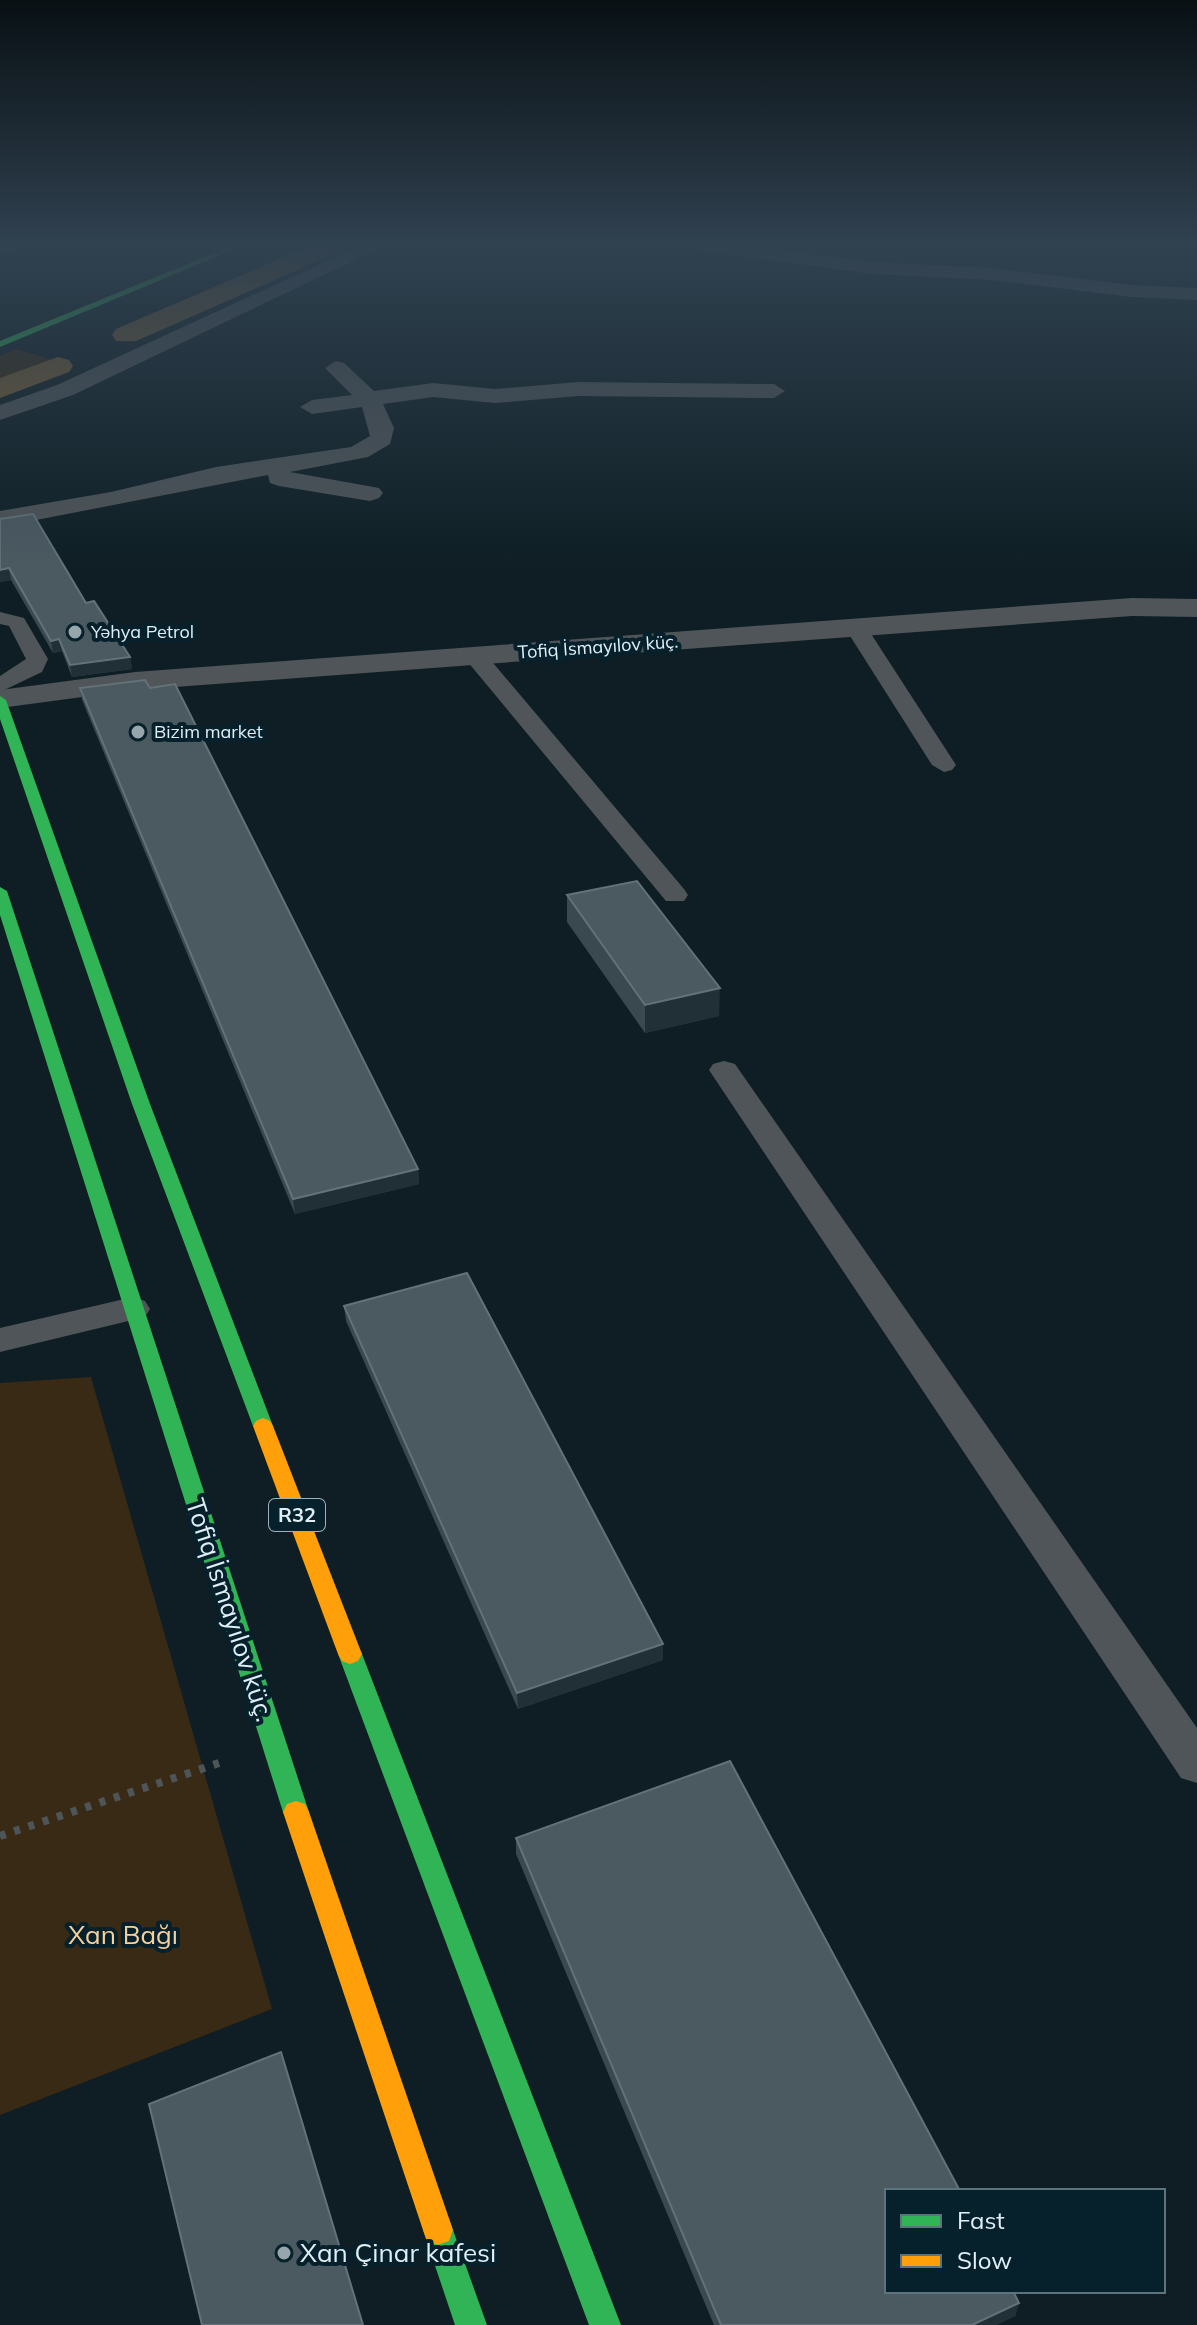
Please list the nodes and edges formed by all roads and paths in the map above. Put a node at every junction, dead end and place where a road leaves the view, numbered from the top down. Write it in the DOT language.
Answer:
graph roads {
  1 [pos="146,352"];
  2 [pos="336,368"];
  3 [pos="774,391"];
  4 [pos="368,397"];
  5 [pos="312,407"];
  6 [pos="0,413"];
  7 [pos="246,470"];
  8 [pos="370,493"];
  9 [pos="0,519"];
  10 [pos="1197,608"];
  11 [pos="0,618"];
  12 [pos="856,628"];
  13 [pos="475,656"];
  14 [pos="0,685"];
  15 [pos="0,700"];
  16 [pos="944,765"];
  17 [pos="675,895"];
  18 [pos="1,900"];
  19 [pos="724,1070"];
  20 [pos="133,1309"];
  21 [pos="0,1340"];
  22 [pos="273,1745"];
  23 [pos="1197,1764"];
  24 [pos="0,1836"];
  25 [pos="471,2325"];
  26 [pos="605,2325"];
  1 -- 6 [label="street"];
  2 -- 4 [label="street"];
  3 -- 4 [label="street"];
  4 -- 5 [label="street"];
  4 -- 7 [label="street"];
  7 -- 8 [label="street"];
  7 -- 9 [label="street"];
  10 -- 12 [label="street, Tofiq İsmayılov küç."];
  11 -- 14 [label="lane"];
  12 -- 13 [label="street, Tofiq İsmayılov küç."];
  12 -- 16 [label="lane"];
  13 -- 15 [label="street, Tofiq İsmayılov küç."];
  13 -- 17 [label="lane"];
  15 -- 26 [label="main road, R32"];
  18 -- 20 [label="main road, Tofiq İsmayılov küç."];
  19 -- 23 [label="lane"];
  20 -- 21 [label="lane"];
  20 -- 22 [label="main road, Tofiq İsmayılov küç."];
  22 -- 24 [label="path"];
  22 -- 25 [label="main road, Tofiq İsmayılov küç."];
}
